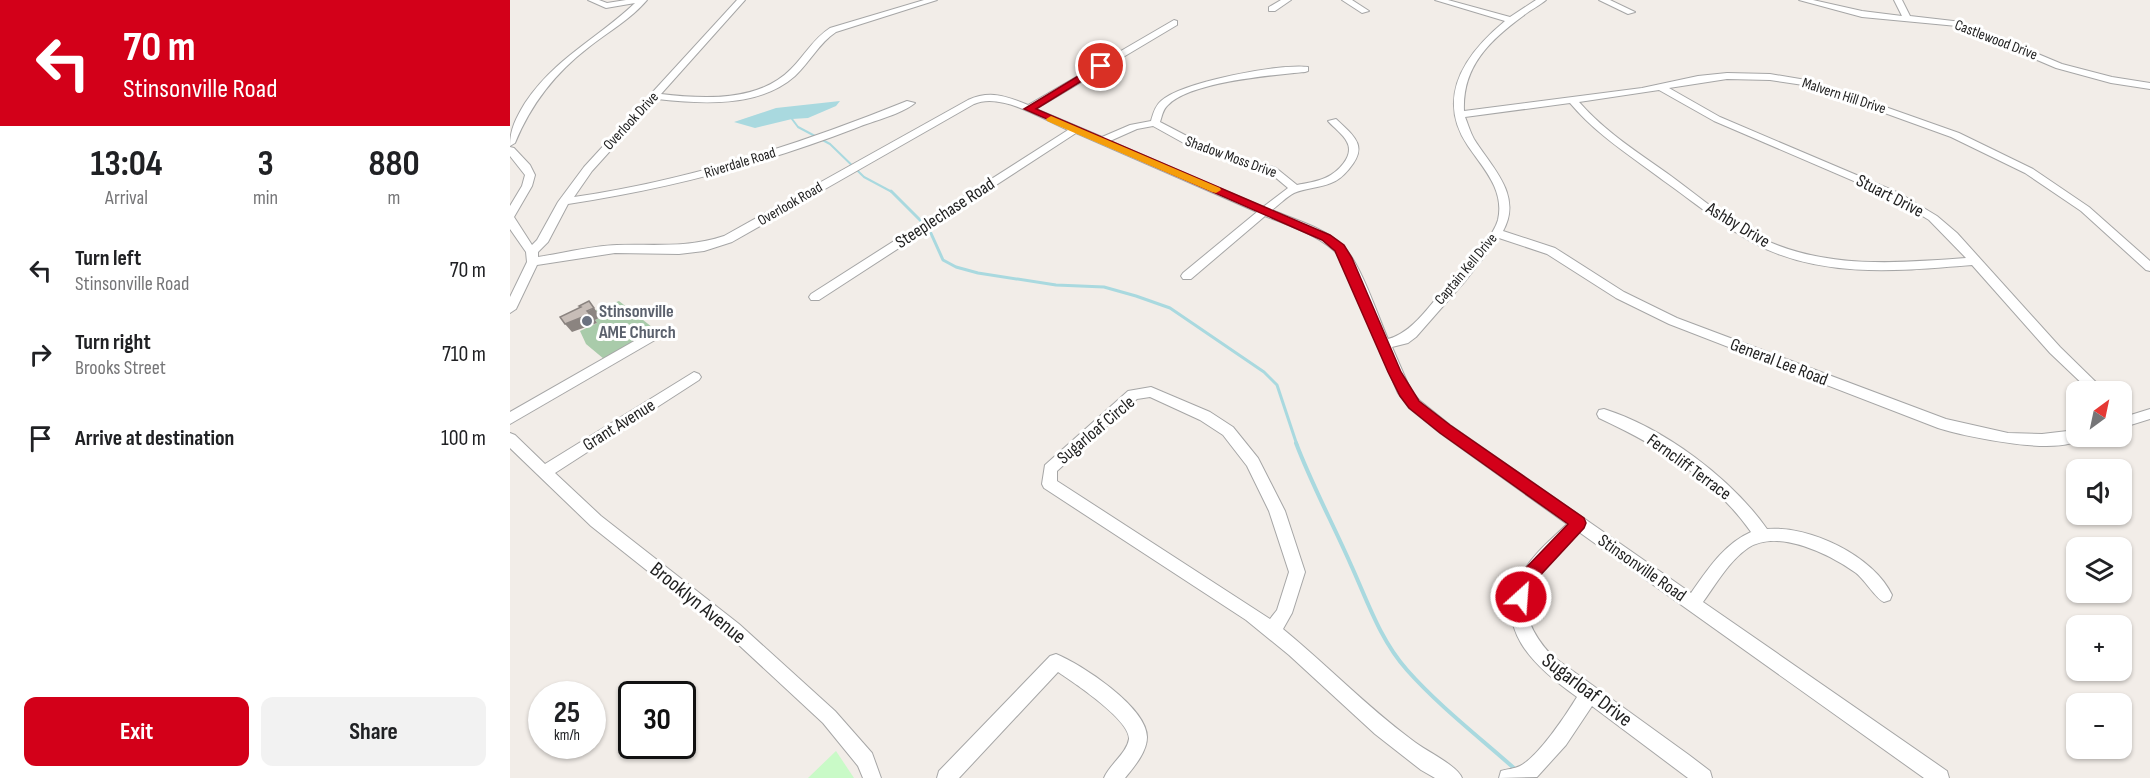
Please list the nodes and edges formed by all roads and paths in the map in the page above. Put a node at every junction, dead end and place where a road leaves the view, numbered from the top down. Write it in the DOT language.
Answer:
graph roads {
  1 [pos="592,0"];
  2 [pos="641,0"];
  3 [pos="741,0"];
  4 [pos="933,0"];
  5 [pos="1287,0"];
  6 [pos="1346,0"];
  7 [pos="1438,0"];
  8 [pos="1542,0"];
  9 [pos="1603,0"];
  10 [pos="1803,0"];
  11 [pos="1898,0"];
  12 [pos="605,3"];
  13 [pos="1272,9"];
  14 [pos="1365,11"];
  15 [pos="1631,12"];
  16 [pos="1908,18"];
  17 [pos="1511,20"];
  18 [pos="1174,23"];
  19 [pos="612,25"];
  20 [pos="1305,69"];
  21 [pos="2150,86"];
  22 [pos="1662,88"];
  23 [pos="655,96"];
  24 [pos="1571,99"];
  25 [pos="910,103"];
  26 [pos="1028,109"];
  27 [pos="1459,114"];
  28 [pos="1333,121"];
  29 [pos="1155,123"];
  30 [pos="1075,130"];
  31 [pos="1101,141"];
  32 [pos="510,143"];
  33 [pos="510,150"];
  34 [pos="1294,188"];
  35 [pos="563,202"];
  36 [pos="1264,211"];
  37 [pos="510,215"];
  38 [pos="510,220"];
  39 [pos="1497,233"];
  40 [pos="533,257"];
  41 [pos="1976,261"];
  42 [pos="2150,267"];
  43 [pos="1187,276"];
  44 [pos="815,297"];
  45 [pos="511,305"];
  46 [pos="651,337"];
  47 [pos="1383,345"];
  48 [pos="694,377"];
  49 [pos="2088,381"];
  50 [pos="1604,414"];
  51 [pos="2150,414"];
  52 [pos="2132,416"];
  53 [pos="510,419"];
  54 [pos="2066,437"];
  55 [pos="510,439"];
  56 [pos="544,472"];
  57 [pos="1578,523"];
  58 [pos="1762,535"];
  59 [pos="1884,595"];
  60 [pos="1693,603"];
  61 [pos="1272,631"];
  62 [pos="1589,693"];
  63 [pos="872,778"];
  64 [pos="946,778"];
  65 [pos="1113,778"];
  66 [pos="1453,778"];
  67 [pos="1508,778"];
  68 [pos="1703,778"];
  69 [pos="1940,778"];
  1 -- 12 [label="street"];
  2 -- 12 [label="street"];
  2 -- 19 [label="street"];
  3 -- 23 [label="street, Overlook Drive"];
  4 -- 23 [label="street"];
  5 -- 13 [label="street"];
  6 -- 14 [label="street"];
  7 -- 17 [label="street"];
  8 -- 17 [label="street, Captain Kell Drive"];
  9 -- 15 [label="street"];
  10 -- 16 [label="street, Castlewood Drive"];
  11 -- 16 [label="street"];
  12 -- 19 [label="street"];
  16 -- 21 [label="street, Castlewood Drive"];
  17 -- 27 [label="street, Captain Kell Drive"];
  18 -- 26 [label="street"];
  19 -- 32 [label="street"];
  20 -- 29 [label="street"];
  22 -- 24 [label="street, Malvern Hill Drive"];
  22 -- 41 [label="street, Stuart Drive"];
  22 -- 42 [label="street, Malvern Hill Drive"];
  23 -- 35 [label="street, Overlook Drive"];
  24 -- 27 [label="street, Malvern Hill Drive"];
  24 -- 41 [label="street, Ashby Drive"];
  25 -- 35 [label="street, Riverdale Road"];
  26 -- 30 [label="street, Stinsonville Road"];
  26 -- 40 [label="street, Overlook Road"];
  27 -- 39 [label="street, Captain Kell Drive"];
  28 -- 34 [label="street"];
  29 -- 31 [label="street"];
  29 -- 34 [label="street, Shadow Moss Drive"];
  30 -- 31 [label="street, Stinsonville Road"];
  30 -- 44 [label="street, Steeplechase Road"];
  31 -- 36 [label="street, Stinsonville Road"];
  33 -- 37 [label="street"];
  34 -- 36 [label="street"];
  35 -- 40 [label="street, Overlook Drive"];
  36 -- 43 [label="street"];
  36 -- 47 [label="street, Stinsonville Road"];
  38 -- 40 [label="street"];
  39 -- 47 [label="street, Captain Kell Drive"];
  39 -- 54 [label="street, General Lee Road"];
  40 -- 45 [label="street, Overlook Drive"];
  41 -- 49 [label="street, Stuart Drive"];
  46 -- 53 [label="street"];
  47 -- 57 [label="street, Stinsonville Road"];
  48 -- 56 [label="street, Grant Avenue"];
  50 -- 58 [label="street, Ferncliff Terrace"];
  51 -- 52 [label="street"];
  55 -- 56 [label="street, Brooklyn Avenue"];
  56 -- 63 [label="street, Brooklyn Avenue"];
  57 -- 60 [label="street, Stinsonville Road"];
  57 -- 62 [label="street, Sugarloaf Drive"];
  58 -- 59 [label="street"];
  58 -- 60 [label="street"];
  60 -- 69 [label="street, Stinsonville Road"];
  61 -- 61 [label="street, Sugarloaf Circle"];
  61 -- 66 [label="street, Sugarloaf Circle"];
  62 -- 67 [label="street"];
  62 -- 68 [label="street, Sugarloaf Drive"];
  64 -- 65 [label="street"];
}
